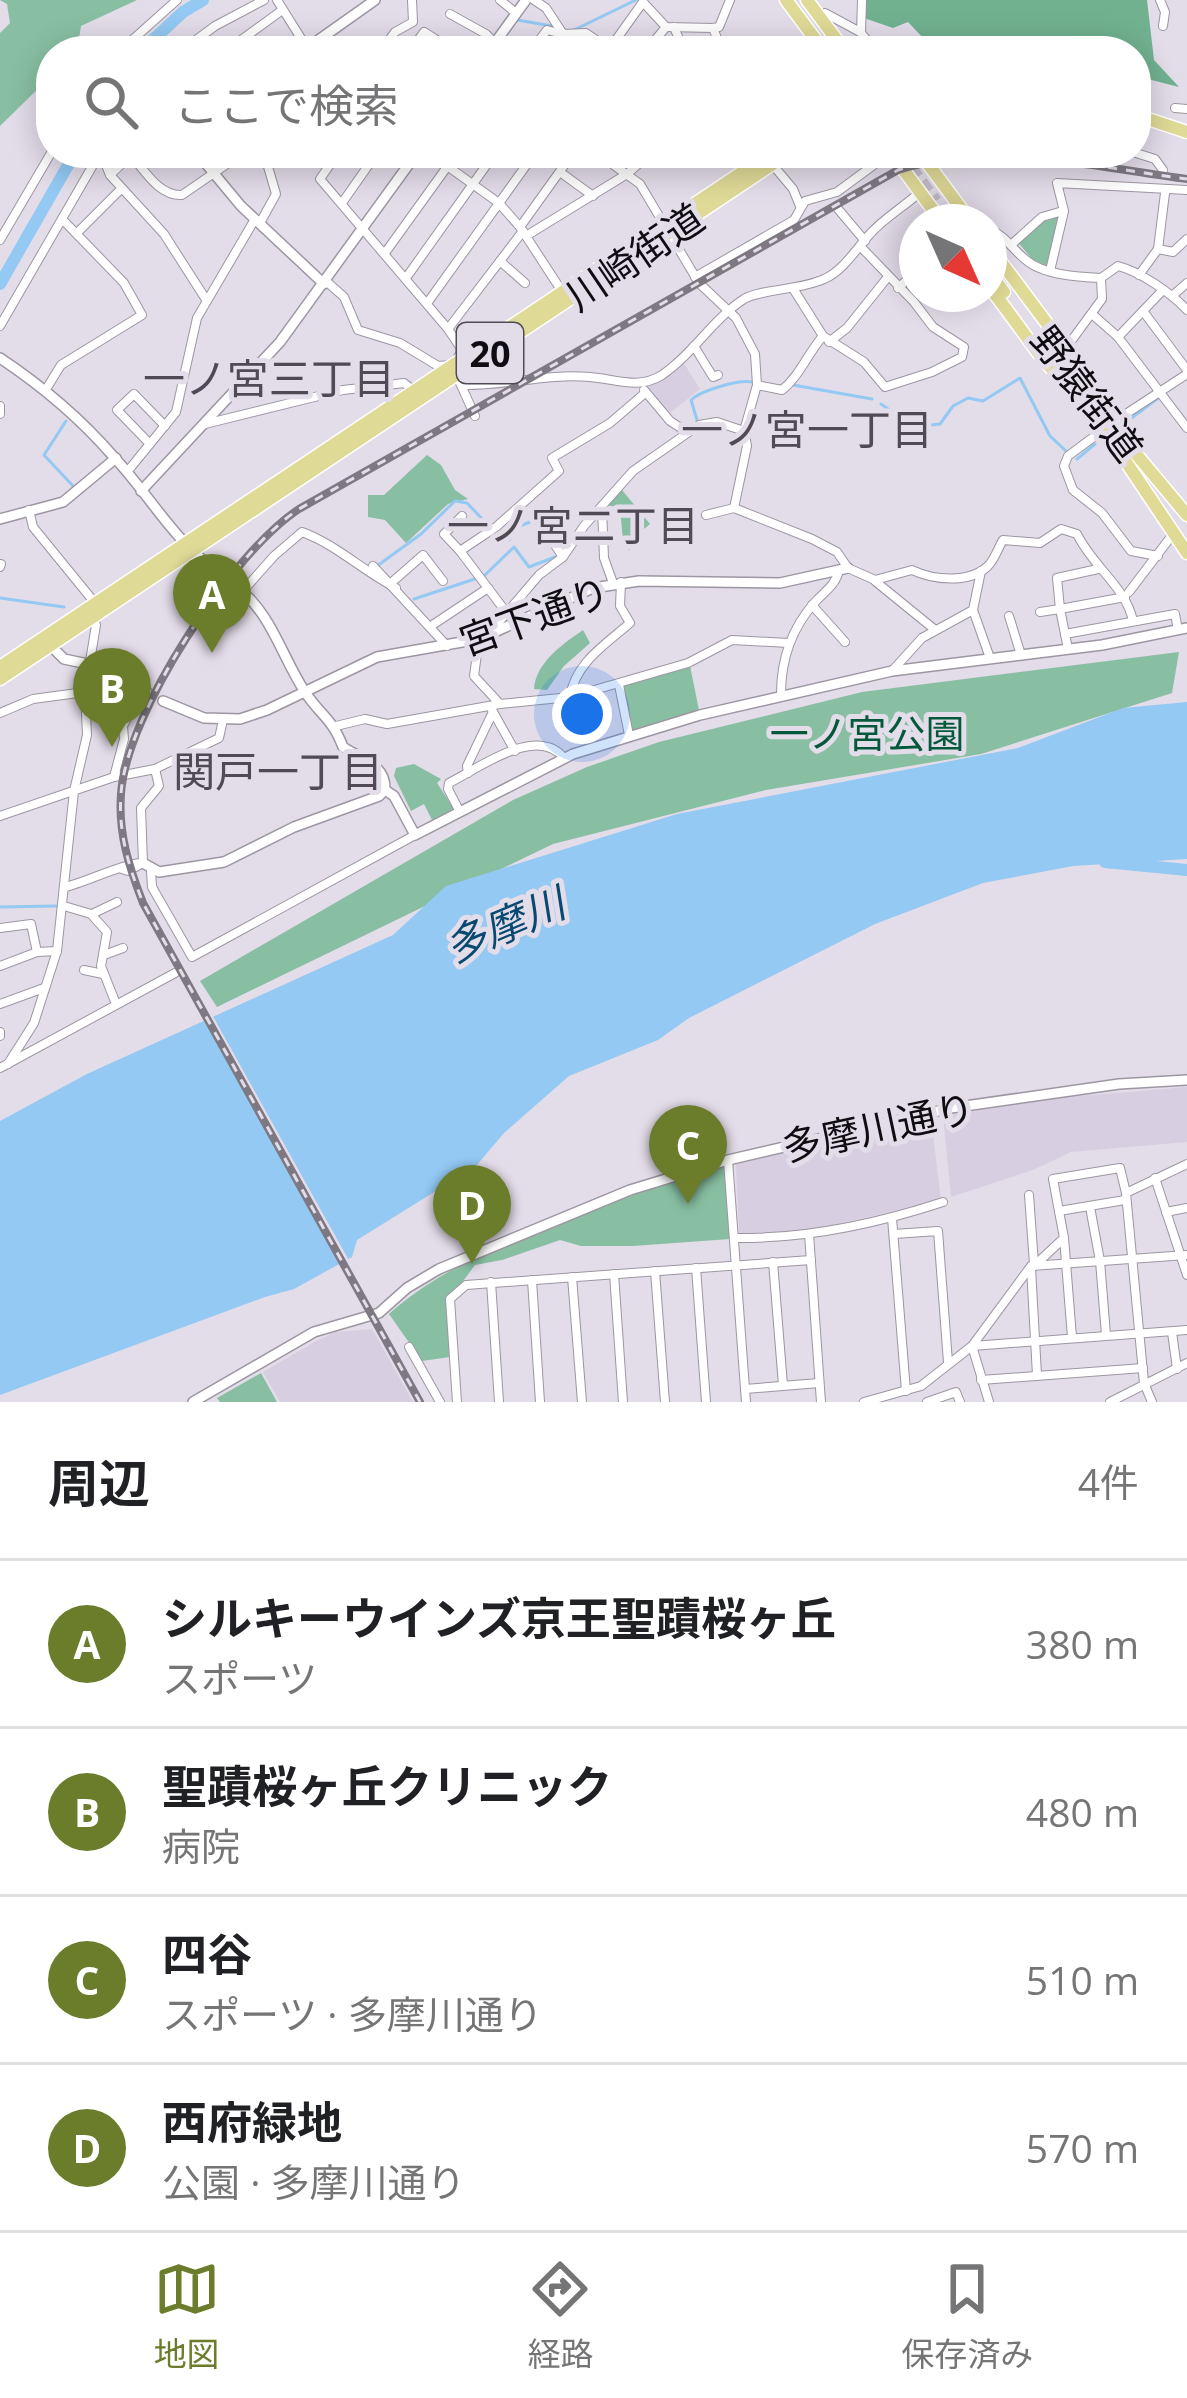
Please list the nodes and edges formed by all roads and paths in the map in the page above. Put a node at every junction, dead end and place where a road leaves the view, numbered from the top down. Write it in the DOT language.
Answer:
graph roads {
  1 [pos="177,0"];
  2 [pos="264,0"];
  3 [pos="278,0"];
  4 [pos="375,0"];
  5 [pos="412,0"];
  6 [pos="500,0"];
  7 [pos="530,0"];
  8 [pos="730,0"];
  9 [pos="776,0"];
  10 [pos="786,0"];
  11 [pos="797,0"];
  12 [pos="862,0"];
  13 [pos="1160,0"];
  14 [pos="815,6"];
  15 [pos="281,11"];
  16 [pos="516,13"];
  17 [pos="450,14"];
  18 [pos="1163,26"];
  19 [pos="670,27"];
  20 [pos="713,28"];
  21 [pos="861,33"];
  22 [pos="563,34"];
  23 [pos="581,34"];
  24 [pos="137,36"];
  25 [pos="201,36"];
  26 [pos="247,36"];
  27 [pos="296,36"];
  28 [pos="325,36"];
  29 [pos="392,36"];
  30 [pos="478,36"];
  31 [pos="500,36"];
  32 [pos="542,36"];
  33 [pos="584,36"];
  34 [pos="619,36"];
  35 [pos="661,36"];
  36 [pos="675,36"];
  37 [pos="716,36"];
  38 [pos="803,36"];
  39 [pos="813,36"];
  40 [pos="824,36"];
  41 [pos="835,36"];
  42 [pos="864,36"];
  43 [pos="1175,108"];
  44 [pos="1187,109"];
  45 [pos="1151,121"];
  46 [pos="1187,132"];
  47 [pos="1151,158"];
  48 [pos="42,168"];
  49 [pos="92,168"];
  50 [pos="107,168"];
  51 [pos="117,168"];
  52 [pos="144,168"];
  53 [pos="210,168"];
  54 [pos="221,168"];
  55 [pos="268,168"];
  56 [pos="328,168"];
  57 [pos="366,168"];
  58 [pos="406,168"];
  59 [pos="447,168"];
  60 [pos="451,168"];
  61 [pos="484,168"];
  62 [pos="524,168"];
  63 [pos="563,168"];
  64 [pos="620,168"];
  65 [pos="633,168"];
  66 [pos="752,168"];
  67 [pos="778,168"];
  68 [pos="873,168"];
  69 [pos="906,168"];
  70 [pos="923,168"];
  71 [pos="1163,170"];
  72 [pos="560,172"];
  73 [pos="214,173"];
  74 [pos="626,174"];
  75 [pos="110,175"];
  76 [pos="473,184"];
  77 [pos="121,189"];
  78 [pos="1187,190"];
  79 [pos="1165,193"];
  80 [pos="934,195"];
  81 [pos="592,196"];
  82 [pos="342,203"];
  83 [pos="499,203"];
  84 [pos="937,204"];
  85 [pos="940,204"];
  86 [pos="943,204"];
  87 [pos="946,204"];
  88 [pos="800,206"];
  89 [pos="838,208"];
  90 [pos="1064,211"];
  91 [pos="62,219"];
  92 [pos="257,221"];
  93 [pos="364,227"];
  94 [pos="664,230"];
  95 [pos="523,231"];
  96 [pos="77,232"];
  97 [pos="1,236"];
  98 [pos="1187,239"];
  99 [pos="1007,241"];
  100 [pos="862,243"];
  101 [pos="1012,244"];
  102 [pos="1158,249"];
  103 [pos="386,253"];
  104 [pos="500,261"];
  105 [pos="1007,270"];
  106 [pos="1050,271"];
  107 [pos="1139,275"];
  108 [pos="695,277"];
  109 [pos="406,278"];
  110 [pos="887,278"];
  111 [pos="1101,278"];
  112 [pos="325,282"];
  113 [pos="526,283"];
  114 [pos="1187,283"];
  115 [pos="1007,284"];
  116 [pos="898,288"];
  117 [pos="794,290"];
  118 [pos="1162,291"];
  119 [pos="1007,295"];
  120 [pos="565,296"];
  121 [pos="1172,296"];
  122 [pos="205,298"];
  123 [pos="428,302"];
  124 [pos="1007,310"];
  125 [pos="1187,310"];
  126 [pos="1143,311"];
  127 [pos="729,312"];
  128 [pos="1092,314"];
  129 [pos="0,326"];
  130 [pos="448,328"];
  131 [pos="1118,337"];
  132 [pos="826,339"];
  133 [pos="694,346"];
  134 [pos="1066,349"];
  135 [pos="0,358"];
  136 [pos="1187,372"];
  137 [pos="457,375"];
  138 [pos="718,375"];
  139 [pos="758,385"];
  140 [pos="642,388"];
  141 [pos="45,391"];
  142 [pos="414,391"];
  143 [pos="1158,391"];
  144 [pos="475,416"];
  145 [pos="205,424"];
  146 [pos="165,426"];
  147 [pos="1108,426"];
  148 [pos="1187,427"];
  149 [pos="744,431"];
  150 [pos="687,432"];
  151 [pos="150,443"];
  152 [pos="116,458"];
  153 [pos="127,472"];
  154 [pos="141,491"];
  155 [pos="602,508"];
  156 [pos="734,508"];
  157 [pos="29,510"];
  158 [pos="706,514"];
  159 [pos="1187,514"];
  160 [pos="462,516"];
  161 [pos="0,519"];
  162 [pos="538,521"];
  163 [pos="1183,533"];
  164 [pos="186,548"];
  165 [pos="460,551"];
  166 [pos="1187,553"];
  167 [pos="561,555"];
  168 [pos="1158,556"];
  169 [pos="374,566"];
  170 [pos="843,569"];
  171 [pos="1098,569"];
  172 [pos="982,571"];
  173 [pos="219,573"];
  174 [pos="875,580"];
  175 [pos="443,581"];
  176 [pos="617,583"];
  177 [pos="393,585"];
  178 [pos="239,588"];
  179 [pos="488,588"];
  180 [pos="1128,594"];
  181 [pos="812,605"];
  182 [pos="1060,609"];
  183 [pos="93,610"];
  184 [pos="973,610"];
  185 [pos="506,612"];
  186 [pos="1040,612"];
  187 [pos="1009,616"];
  188 [pos="1133,621"];
  189 [pos="430,626"];
  190 [pos="934,629"];
  191 [pos="1182,629"];
  192 [pos="1066,634"];
  193 [pos="483,637"];
  194 [pos="47,642"];
  195 [pos="845,642"];
  196 [pos="788,644"];
  197 [pos="448,647"];
  198 [pos="1068,649"];
  199 [pos="1022,655"];
  200 [pos="990,658"];
  201 [pos="90,664"];
  202 [pos="0,667"];
  203 [pos="892,671"];
  204 [pos="0,679"];
  205 [pos="620,686"];
  206 [pos="144,691"];
  207 [pos="85,692"];
  208 [pos="304,692"];
  209 [pos="781,694"];
  210 [pos="570,697"];
  211 [pos="163,701"];
  212 [pos="494,707"];
  213 [pos="0,712"];
  214 [pos="223,720"];
  215 [pos="336,726"];
  216 [pos="628,735"];
  217 [pos="515,751"];
  218 [pos="564,758"];
  219 [pos="155,769"];
  220 [pos="468,773"];
  221 [pos="114,777"];
  222 [pos="385,790"];
  223 [pos="74,791"];
  224 [pos="460,812"];
  225 [pos="0,815"];
  226 [pos="415,835"];
  227 [pos="147,867"];
  228 [pos="66,887"];
  229 [pos="117,902"];
  230 [pos="64,906"];
  231 [pos="92,914"];
  232 [pos="0,928"];
  233 [pos="123,948"];
  234 [pos="57,951"];
  235 [pos="38,952"];
  236 [pos="103,956"];
  237 [pos="0,966"];
  238 [pos="85,970"];
  239 [pos="175,973"];
  240 [pos="104,974"];
  241 [pos="46,988"];
  242 [pos="0,1004"];
  243 [pos="116,1004"];
  244 [pos="4,1066"];
  245 [pos="1187,1080"];
  246 [pos="728,1160"];
  247 [pos="1187,1164"];
  248 [pos="1155,1178"];
  249 [pos="1029,1195"];
  250 [pos="1126,1196"];
  251 [pos="943,1202"];
  252 [pos="1090,1207"];
  253 [pos="1187,1208"];
  254 [pos="1059,1211"];
  255 [pos="1166,1212"];
  256 [pos="892,1218"];
  257 [pos="808,1234"];
  258 [pos="894,1234"];
  259 [pos="735,1238"];
  260 [pos="1064,1238"];
  261 [pos="1184,1255"];
  262 [pos="1135,1259"];
  263 [pos="811,1260"];
  264 [pos="1100,1261"];
  265 [pos="773,1262"];
  266 [pos="1067,1263"];
  267 [pos="735,1265"];
  268 [pos="1032,1266"];
  269 [pos="696,1268"];
  270 [pos="656,1271"];
  271 [pos="614,1274"];
  272 [pos="1187,1275"];
  273 [pos="572,1277"];
  274 [pos="532,1280"];
  275 [pos="490,1282"];
  276 [pos="1187,1330"];
  277 [pos="1172,1332"];
  278 [pos="1141,1334"];
  279 [pos="1106,1335"];
  280 [pos="1072,1337"];
  281 [pos="1035,1341"];
  282 [pos="972,1346"];
  283 [pos="409,1347"];
  284 [pos="948,1363"];
  285 [pos="1183,1366"];
  286 [pos="1143,1368"];
  287 [pos="1037,1375"];
  288 [pos="981,1380"];
  289 [pos="1144,1383"];
  290 [pos="819,1384"];
  291 [pos="783,1385"];
  292 [pos="745,1388"];
  293 [pos="906,1391"];
  294 [pos="193,1402"];
  295 [pos="440,1402"];
  296 [pos="457,1402"];
  297 [pos="499,1402"];
  298 [pos="540,1402"];
  299 [pos="582,1402"];
  300 [pos="623,1402"];
  301 [pos="664,1402"];
  302 [pos="706,1402"];
  303 [pos="746,1402"];
  304 [pos="821,1402"];
  305 [pos="864,1402"];
  306 [pos="927,1402"];
  307 [pos="960,1402"];
  308 [pos="989,1402"];
  309 [pos="1110,1402"];
  310 [pos="1152,1402"];
  1 -- 24 [label="street"];
  2 -- 25 [label="street"];
  3 -- 15 [label="street"];
  4 -- 28 [label="street"];
  5 -- 29 [label="street"];
  6 -- 16 [label="street"];
  7 -- 16 [label="street"];
  7 -- 22 [label="street"];
  8 -- 20 [label="street"];
  9 -- 38 [label="main road"];
  10 -- 39 [label="main road"];
  11 -- 40 [label="main road"];
  12 -- 21 [label="street"];
  13 -- 18 [label="street"];
  14 -- 21 [label="street"];
  14 -- 41 [label="main road"];
  15 -- 26 [label="street"];
  15 -- 27 [label="street"];
  16 -- 31 [label="street"];
  17 -- 30 [label="street"];
  19 -- 20 [label="street"];
  19 -- 34 [label="street"];
  19 -- 35 [label="street"];
  19 -- 36 [label="street"];
  20 -- 37 [label="street"];
  21 -- 42 [label="street"];
  22 -- 23 [label="street"];
  22 -- 32 [label="street"];
  23 -- 33 [label="street"];
  43 -- 44 [label="street"];
  45 -- 46 [label="main road"];
  47 -- 71 [label="street"];
  48 -- 97 [label="street"];
  49 -- 91 [label="street"];
  50 -- 75 [label="street"];
  51 -- 75 [label="street"];
  52 -- 73 [label="street"];
  53 -- 73 [label="street"];
  54 -- 73 [label="street"];
  55 -- 92 [label="street"];
  56 -- 82 [label="street"];
  57 -- 82 [label="street"];
  58 -- 93 [label="street"];
  59 -- 103 [label="street"];
  60 -- 76 [label="street"];
  61 -- 76 [label="street"];
  62 -- 83 [label="street"];
  63 -- 72 [label="street"];
  64 -- 74 [label="street"];
  65 -- 74 [label="street"];
  66 -- 94 [label="main road, 川崎街道 / 20"];
  67 -- 88 [label="street"];
  68 -- 88 [label="street"];
  69 -- 80 [label="main road"];
  70 -- 80 [label="main road"];
  72 -- 81 [label="street"];
  72 -- 95 [label="street"];
  73 -- 92 [label="street"];
  74 -- 81 [label="street"];
  74 -- 94 [label="street"];
  75 -- 77 [label="street"];
  76 -- 83 [label="street"];
  76 -- 109 [label="street"];
  77 -- 96 [label="street"];
  77 -- 122 [label="street"];
  78 -- 90 [label="street"];
  79 -- 102 [label="street"];
  80 -- 84 [label="main road"];
  80 -- 85 [label="main road"];
  80 -- 86 [label="main road"];
  80 -- 87 [label="main road"];
  80 -- 100 [label="street"];
  81 -- 95 [label="street"];
  82 -- 93 [label="street"];
  83 -- 95 [label="street"];
  83 -- 123 [label="street"];
  88 -- 108 [label="street"];
  89 -- 100 [label="street"];
  90 -- 101 [label="street"];
  90 -- 106 [label="street"];
  91 -- 96 [label="street"];
  91 -- 129 [label="street"];
  92 -- 112 [label="street"];
  92 -- 122 [label="street"];
  93 -- 103 [label="street"];
  93 -- 112 [label="street"];
  94 -- 108 [label="street"];
  94 -- 120 [label="main road, 川崎街道 / 20"];
  95 -- 104 [label="street"];
  95 -- 120 [label="street"];
  96 -- 141 [label="street"];
  98 -- 102 [label="street"];
  99 -- 101 [label="street"];
  100 -- 110 [label="street"];
  100 -- 117 [label="street"];
  101 -- 106 [label="street"];
  102 -- 107 [label="street"];
  103 -- 109 [label="street"];
  104 -- 113 [label="street"];
  104 -- 130 [label="street"];
  105 -- 134 [label="main road"];
  106 -- 111 [label="street"];
  107 -- 111 [label="street"];
  107 -- 118 [label="street"];
  108 -- 127 [label="street"];
  109 -- 123 [label="street"];
  110 -- 116 [label="street"];
  110 -- 132 [label="street"];
  111 -- 128 [label="street"];
  112 -- 137 [label="street"];
  112 -- 145 [label="street"];
  114 -- 121 [label="street"];
  115 -- 147 [label="main road, 野猿街道"];
  116 -- 132 [label="street"];
  117 -- 127 [label="street"];
  117 -- 132 [label="street"];
  118 -- 121 [label="street"];
  118 -- 126 [label="street"];
  119 -- 147 [label="main road, 野猿街道"];
  120 -- 137 [label="main road, 川崎街道 / 20"];
  121 -- 125 [label="street"];
  122 -- 146 [label="street"];
  123 -- 130 [label="street"];
  124 -- 147 [label="main road"];
  126 -- 131 [label="street"];
  126 -- 136 [label="street"];
  127 -- 133 [label="street"];
  127 -- 139 [label="street"];
  128 -- 131 [label="street"];
  128 -- 134 [label="street"];
  130 -- 137 [label="street"];
  131 -- 143 [label="street"];
  132 -- 139 [label="street"];
  133 -- 138 [label="street"];
  133 -- 140 [label="street"];
  134 -- 147 [label="main road"];
  135 -- 141 [label="street"];
  136 -- 143 [label="street"];
  137 -- 140 [label="street"];
  137 -- 142 [label="main road, 川崎街道 / 20"];
  137 -- 144 [label="street"];
  137 -- 164 [label="main road, 川崎街道 / 20"];
  139 -- 149 [label="street"];
  140 -- 150 [label="street"];
  140 -- 165 [label="street"];
  141 -- 152 [label="street"];
  142 -- 145 [label="street"];
  142 -- 164 [label="main road, 川崎街道 / 20"];
  143 -- 147 [label="street"];
  143 -- 148 [label="street"];
  145 -- 154 [label="street"];
  146 -- 151 [label="street"];
  146 -- 151 [label="street"];
  147 -- 159 [label="main road"];
  147 -- 163 [label="main road, 野猿街道"];
  147 -- 168 [label="street"];
  149 -- 150 [label="street"];
  149 -- 156 [label="street"];
  150 -- 155 [label="street"];
  151 -- 153 [label="street"];
  152 -- 153 [label="street"];
  152 -- 157 [label="street"];
  153 -- 154 [label="street"];
  154 -- 164 [label="street"];
  155 -- 167 [label="street"];
  155 -- 176 [label="street"];
  156 -- 158 [label="street"];
  156 -- 170 [label="street"];
  157 -- 161 [label="street"];
  157 -- 183 [label="street"];
  160 -- 165 [label="street"];
  162 -- 167 [label="street"];
  163 -- 166 [label="main road, 野猿街道"];
  163 -- 168 [label="street"];
  164 -- 173 [label="street"];
  164 -- 183 [label="main road, 川崎街道 / 20"];
  165 -- 179 [label="street"];
  167 -- 185 [label="street"];
  168 -- 180 [label="street"];
  169 -- 177 [label="street"];
  170 -- 174 [label="street"];
  170 -- 176 [label="street, 宮下通り"];
  170 -- 181 [label="street"];
  171 -- 172 [label="street"];
  171 -- 180 [label="street"];
  171 -- 182 [label="street"];
  172 -- 174 [label="street"];
  172 -- 184 [label="street"];
  174 -- 190 [label="street"];
  175 -- 177 [label="street"];
  176 -- 193 [label="street, 宮下通り"];
  176 -- 210 [label="street"];
  177 -- 178 [label="street"];
  177 -- 189 [label="street"];
  178 -- 208 [label="street"];
  179 -- 185 [label="street"];
  179 -- 189 [label="street"];
  180 -- 182 [label="street"];
  180 -- 188 [label="street"];
  181 -- 195 [label="street"];
  181 -- 196 [label="street"];
  182 -- 186 [label="street"];
  182 -- 192 [label="street"];
  183 -- 194 [label="main road, 川崎街道 / 20"];
  183 -- 201 [label="street"];
  184 -- 190 [label="street"];
  184 -- 200 [label="street"];
  185 -- 193 [label="street"];
  187 -- 199 [label="street"];
  188 -- 191 [label="street"];
  188 -- 192 [label="street"];
  189 -- 197 [label="street"];
  190 -- 203 [label="street"];
  191 -- 198 [label="street"];
  192 -- 198 [label="street"];
  193 -- 197 [label="street, 宮下通り"];
  193 -- 212 [label="street"];
  194 -- 201 [label="street"];
  194 -- 202 [label="main road, 川崎街道 / 20"];
  194 -- 204 [label="main road, 川崎街道 / 20"];
  196 -- 205 [label="street"];
  196 -- 209 [label="street"];
  197 -- 208 [label="street, 宮下通り"];
  198 -- 199 [label="street"];
  199 -- 200 [label="street"];
  200 -- 203 [label="street"];
  201 -- 206 [label="street"];
  201 -- 207 [label="street"];
  203 -- 209 [label="street"];
  205 -- 210 [label="street"];
  205 -- 216 [label="street"];
  206 -- 221 [label="street"];
  207 -- 213 [label="street"];
  207 -- 223 [label="street"];
  208 -- 214 [label="street, 宮下通り"];
  208 -- 215 [label="street"];
  209 -- 216 [label="street"];
  210 -- 212 [label="street"];
  211 -- 214 [label="street"];
  212 -- 215 [label="street"];
  212 -- 217 [label="street"];
  212 -- 220 [label="street"];
  214 -- 219 [label="street"];
  215 -- 222 [label="street"];
  216 -- 218 [label="street"];
  217 -- 218 [label="street"];
  217 -- 220 [label="street"];
  218 -- 224 [label="street"];
  219 -- 221 [label="street"];
  219 -- 227 [label="street"];
  220 -- 224 [label="street"];
  221 -- 223 [label="street"];
  222 -- 226 [label="street"];
  222 -- 227 [label="street"];
  223 -- 225 [label="street"];
  223 -- 228 [label="street"];
  224 -- 226 [label="street"];
  226 -- 227 [label="street"];
  227 -- 228 [label="street"];
  228 -- 230 [label="street"];
  229 -- 231 [label="street"];
  230 -- 231 [label="street"];
  230 -- 234 [label="street"];
  231 -- 236 [label="street"];
  232 -- 235 [label="street"];
  233 -- 236 [label="street"];
  234 -- 235 [label="street"];
  234 -- 241 [label="street"];
  235 -- 237 [label="street"];
  236 -- 240 [label="street"];
  238 -- 240 [label="street"];
  239 -- 243 [label="street"];
  240 -- 243 [label="street"];
  241 -- 242 [label="street"];
  241 -- 244 [label="street"];
  243 -- 244 [label="street"];
  245 -- 246 [label="street, 多摩川通り"];
  246 -- 259 [label="street"];
  246 -- 294 [label="street, 多摩川通り"];
  247 -- 248 [label="street"];
  248 -- 250 [label="street"];
  248 -- 255 [label="street"];
  249 -- 268 [label="street"];
  250 -- 252 [label="street"];
  250 -- 254 [label="street"];
  250 -- 262 [label="street"];
  251 -- 256 [label="street"];
  252 -- 254 [label="street"];
  252 -- 264 [label="street"];
  253 -- 255 [label="street"];
  254 -- 260 [label="street"];
  255 -- 261 [label="street"];
  256 -- 257 [label="street"];
  256 -- 258 [label="street"];
  257 -- 259 [label="street"];
  257 -- 263 [label="street"];
  258 -- 284 [label="street"];
  258 -- 293 [label="street"];
  259 -- 267 [label="street"];
  260 -- 266 [label="street"];
  260 -- 268 [label="street"];
  261 -- 262 [label="street"];
  261 -- 272 [label="street"];
  262 -- 264 [label="street"];
  262 -- 278 [label="street"];
  263 -- 265 [label="street"];
  263 -- 290 [label="street"];
  264 -- 266 [label="street"];
  264 -- 279 [label="street"];
  265 -- 267 [label="street"];
  265 -- 291 [label="street"];
  266 -- 268 [label="street"];
  266 -- 280 [label="street"];
  267 -- 269 [label="street"];
  267 -- 292 [label="street"];
  268 -- 281 [label="street"];
  268 -- 282 [label="street"];
  269 -- 270 [label="street"];
  269 -- 302 [label="street"];
  270 -- 271 [label="street"];
  270 -- 301 [label="street"];
  271 -- 273 [label="street"];
  271 -- 300 [label="street"];
  273 -- 274 [label="street"];
  273 -- 299 [label="street"];
  274 -- 275 [label="street"];
  274 -- 298 [label="street"];
  275 -- 296 [label="street"];
  275 -- 297 [label="street"];
  276 -- 277 [label="street"];
  277 -- 278 [label="street"];
  277 -- 285 [label="street"];
  278 -- 279 [label="street"];
  278 -- 286 [label="street"];
  279 -- 280 [label="street"];
  280 -- 281 [label="street"];
  281 -- 282 [label="street"];
  281 -- 287 [label="street"];
  282 -- 284 [label="street"];
  282 -- 288 [label="street"];
  283 -- 295 [label="street"];
  284 -- 293 [label="street"];
  285 -- 289 [label="street"];
  286 -- 287 [label="street"];
  286 -- 289 [label="street"];
  287 -- 288 [label="street"];
  288 -- 308 [label="street"];
  289 -- 309 [label="street"];
  289 -- 310 [label="street"];
  290 -- 291 [label="street"];
  290 -- 304 [label="street"];
  291 -- 292 [label="street"];
  292 -- 303 [label="street"];
  293 -- 305 [label="street"];
  306 -- 307 [label="street"];
}
